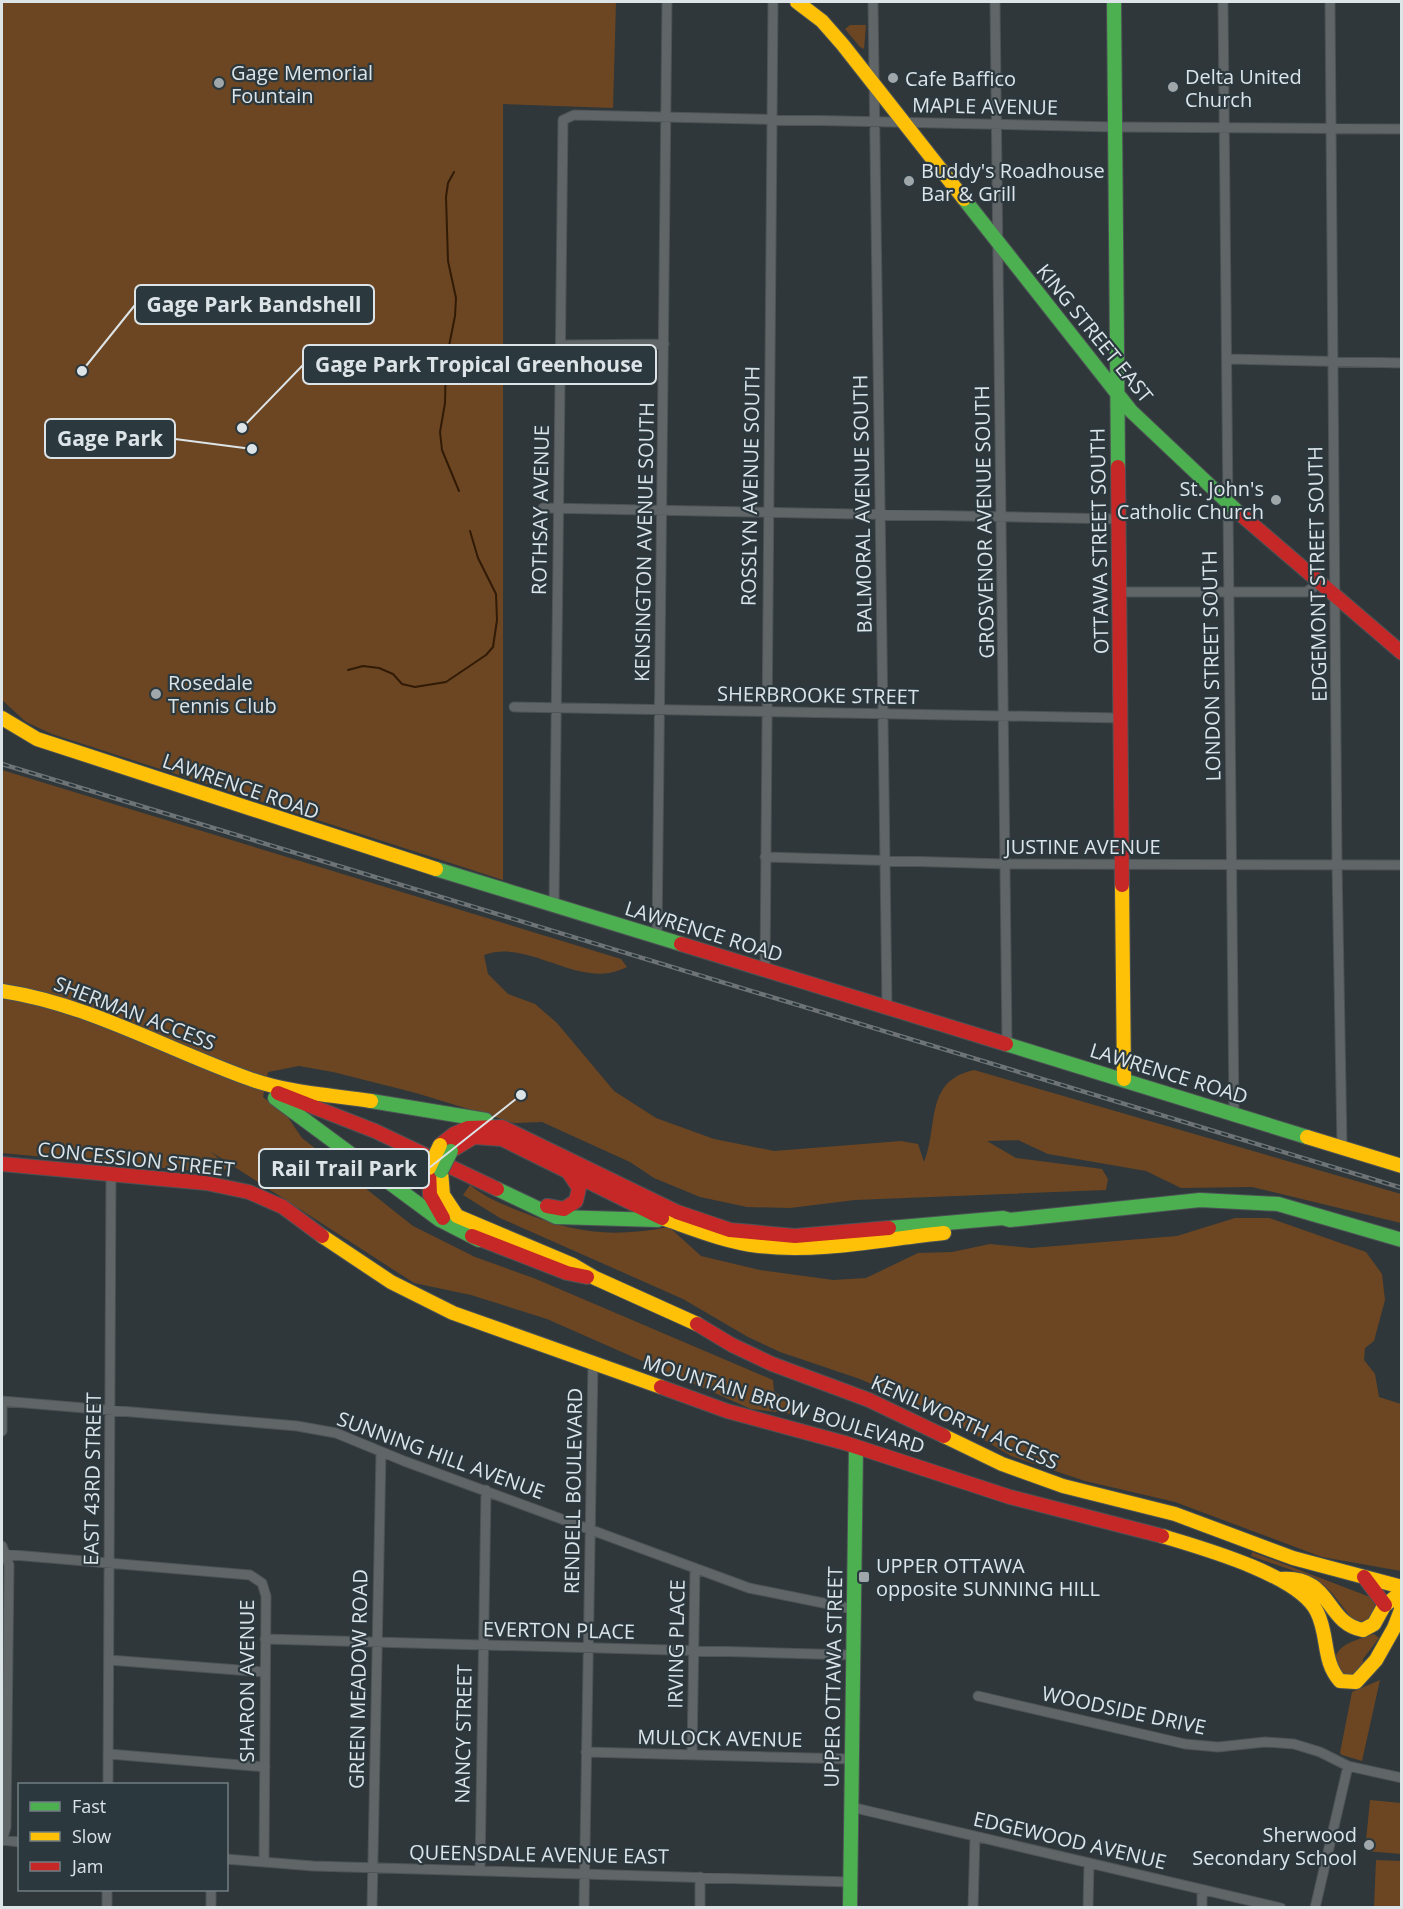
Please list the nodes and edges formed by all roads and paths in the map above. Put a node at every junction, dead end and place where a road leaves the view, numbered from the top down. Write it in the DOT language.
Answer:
graph roads {
  1 [pos="667,2"];
  2 [pos="773,2"];
  3 [pos="797,2"];
  4 [pos="873,2"];
  5 [pos="995,2"];
  6 [pos="1114,2"];
  7 [pos="1223,2"];
  8 [pos="1330,2"];
  9 [pos="873,83"];
  10 [pos="567,117"];
  11 [pos="666,117"];
  12 [pos="772,120"];
  13 [pos="874,122"];
  14 [pos="904,123"];
  15 [pos="996,124"];
  16 [pos="1114,127"];
  17 [pos="1225,128"];
  18 [pos="1332,128"];
  19 [pos="1401,129"];
  20 [pos="999,245"];
  21 [pos="663,344"];
  22 [pos="560,345"];
  23 [pos="1227,359"];
  24 [pos="1333,361"];
  25 [pos="1401,363"];
  26 [pos="1118,394"];
  27 [pos="1227,503"];
  28 [pos="543,508"];
  29 [pos="558,508"];
  30 [pos="662,512"];
  31 [pos="768,513"];
  32 [pos="880,514"];
  33 [pos="1001,517"];
  34 [pos="1119,519"];
  35 [pos="1320,583"];
  36 [pos="1119,592"];
  37 [pos="1228,592"];
  38 [pos="1335,596"];
  39 [pos="1401,653"];
  40 [pos="514,707"];
  41 [pos="555,708"];
  42 [pos="660,710"];
  43 [pos="766,711"];
  44 [pos="883,714"];
  45 [pos="1004,716"];
  46 [pos="2,718"];
  47 [pos="1120,718"];
  48 [pos="765,857"];
  49 [pos="884,861"];
  50 [pos="1005,864"];
  51 [pos="1122,865"];
  52 [pos="1231,865"];
  53 [pos="1337,865"];
  54 [pos="1401,865"];
  55 [pos="554,905"];
  56 [pos="657,938"];
  57 [pos="765,971"];
  58 [pos="2,991"];
  59 [pos="887,1006"];
  60 [pos="1006,1043"];
  61 [pos="1124,1079"];
  62 [pos="257,1084"];
  63 [pos="287,1089"];
  64 [pos="1234,1114"];
  65 [pos="502,1127"];
  66 [pos="1342,1146"];
  67 [pos="446,1148"];
  68 [pos="2,1164"];
  69 [pos="1401,1166"];
  70 [pos="435,1169"];
  71 [pos="568,1172"];
  72 [pos="111,1174"];
  73 [pos="266,1198"];
  74 [pos="1010,1220"];
  75 [pos="682,1227"];
  76 [pos="479,1240"];
  77 [pos="1401,1240"];
  78 [pos="595,1278"];
  79 [pos="593,1362"];
  80 [pos="2,1401"];
  81 [pos="111,1410"];
  82 [pos="2,1431"];
  83 [pos="856,1447"];
  84 [pos="381,1452"];
  85 [pos="486,1490"];
  86 [pos="591,1528"];
  87 [pos="3,1552"];
  88 [pos="109,1563"];
  89 [pos="695,1568"];
  90 [pos="1364,1577"];
  91 [pos="1280,1579"];
  92 [pos="1400,1589"];
  93 [pos="1385,1605"];
  94 [pos="853,1609"];
  95 [pos="265,1639"];
  96 [pos="377,1643"];
  97 [pos="482,1646"];
  98 [pos="589,1648"];
  99 [pos="693,1652"];
  100 [pos="853,1655"];
  101 [pos="109,1660"];
  102 [pos="264,1672"];
  103 [pos="978,1696"];
  104 [pos="586,1752"];
  105 [pos="109,1754"];
  106 [pos="692,1755"];
  107 [pos="852,1759"];
  108 [pos="1348,1766"];
  109 [pos="265,1767"];
  110 [pos="1401,1778"];
  111 [pos="108,1783"];
  112 [pos="851,1807"];
  113 [pos="975,1836"];
  114 [pos="2,1840"];
  115 [pos="18,1842"];
  116 [pos="228,1859"];
  117 [pos="264,1862"];
  118 [pos="1089,1863"];
  119 [pos="373,1868"];
  120 [pos="480,1870"];
  121 [pos="585,1873"];
  122 [pos="700,1877"];
  123 [pos="850,1882"];
  124 [pos="1202,1890"];
  125 [pos="107,1891"];
  126 [pos="211,1891"];
  127 [pos="107,1908"];
  128 [pos="210,1908"];
  129 [pos="372,1908"];
  130 [pos="584,1908"];
  131 [pos="700,1908"];
  132 [pos="850,1908"];
  133 [pos="973,1908"];
  134 [pos="1088,1908"];
  135 [pos="1202,1908"];
  136 [pos="1281,1908"];
  137 [pos="1315,1908"];
  1 -- 11 [label="street, KENSINGTON AVENUE SOUTH"];
  2 -- 12 [label="street, ROSSLYN AVENUE SOUTH"];
  3 -- 9 [label="main road, KING STREET EAST"];
  4 -- 9 [label="street, BALMORAL AVENUE SOUTH"];
  5 -- 15 [label="street, GROSVENOR AVENUE SOUTH"];
  6 -- 16 [label="main road, OTTAWA STREET SOUTH"];
  7 -- 17 [label="street, LONDON STREET SOUTH"];
  8 -- 18 [label="street, EDGEMONT STREET SOUTH"];
  9 -- 13 [label="street, BALMORAL AVENUE SOUTH"];
  9 -- 14 [label="main road, KING STREET EAST"];
  10 -- 11 [label="street, MAPLE AVENUE"];
  10 -- 22 [label="street, ROTHSAY AVENUE"];
  11 -- 12 [label="street, MAPLE AVENUE"];
  11 -- 21 [label="street, KENSINGTON AVENUE SOUTH"];
  12 -- 13 [label="street, MAPLE AVENUE"];
  12 -- 31 [label="street, ROSSLYN AVENUE SOUTH"];
  13 -- 14 [label="street, MAPLE AVENUE"];
  13 -- 32 [label="street, BALMORAL AVENUE SOUTH"];
  14 -- 15 [label="street, MAPLE AVENUE"];
  14 -- 20 [label="main road, KING STREET EAST"];
  15 -- 16 [label="street, MAPLE AVENUE"];
  15 -- 20 [label="street, GROSVENOR AVENUE SOUTH"];
  16 -- 17 [label="street, MAPLE AVENUE"];
  16 -- 26 [label="main road, OTTAWA STREET SOUTH"];
  17 -- 18 [label="street, MAPLE AVENUE"];
  17 -- 23 [label="street, LONDON STREET SOUTH"];
  18 -- 19 [label="street, MAPLE AVENUE"];
  18 -- 24 [label="street, EDGEMONT STREET SOUTH"];
  20 -- 26 [label="main road, KING STREET EAST"];
  20 -- 33 [label="street, GROSVENOR AVENUE SOUTH"];
  21 -- 22 [label="street"];
  21 -- 30 [label="street, KENSINGTON AVENUE SOUTH"];
  22 -- 29 [label="street, ROTHSAY AVENUE"];
  23 -- 24 [label="street"];
  23 -- 27 [label="street, LONDON STREET SOUTH"];
  24 -- 25 [label="street"];
  24 -- 38 [label="street, EDGEMONT STREET SOUTH"];
  26 -- 27 [label="main road, KING STREET EAST"];
  26 -- 34 [label="main road, OTTAWA STREET SOUTH"];
  27 -- 35 [label="main road, KING STREET EAST"];
  27 -- 37 [label="street, LONDON STREET SOUTH"];
  28 -- 29 [label="street"];
  29 -- 30 [label="street"];
  29 -- 41 [label="street, ROTHSAY AVENUE"];
  30 -- 31 [label="street"];
  30 -- 42 [label="street, KENSINGTON AVENUE SOUTH"];
  31 -- 32 [label="street"];
  31 -- 43 [label="street, ROSSLYN AVENUE SOUTH"];
  32 -- 33 [label="street"];
  32 -- 44 [label="street, BALMORAL AVENUE SOUTH"];
  33 -- 34 [label="street"];
  33 -- 45 [label="street, GROSVENOR AVENUE SOUTH"];
  34 -- 36 [label="main road, OTTAWA STREET SOUTH"];
  35 -- 37 [label="street"];
  35 -- 38 [label="main road, KING STREET EAST"];
  36 -- 37 [label="street"];
  36 -- 47 [label="main road, OTTAWA STREET SOUTH"];
  37 -- 52 [label="street, LONDON STREET SOUTH"];
  38 -- 39 [label="main road, KING STREET EAST"];
  38 -- 53 [label="street, EDGEMONT STREET SOUTH"];
  40 -- 41 [label="street, SHERBROOKE STREET"];
  41 -- 42 [label="street, SHERBROOKE STREET"];
  41 -- 55 [label="street, ROTHSAY AVENUE"];
  42 -- 43 [label="street, SHERBROOKE STREET"];
  42 -- 56 [label="street, KENSINGTON AVENUE SOUTH"];
  43 -- 44 [label="street, SHERBROOKE STREET"];
  43 -- 48 [label="street, ROSSLYN AVENUE SOUTH"];
  44 -- 45 [label="street, SHERBROOKE STREET"];
  44 -- 49 [label="street, BALMORAL AVENUE SOUTH"];
  45 -- 47 [label="street, SHERBROOKE STREET"];
  45 -- 50 [label="street, GROSVENOR AVENUE SOUTH"];
  46 -- 55 [label="main road, LAWRENCE ROAD"];
  47 -- 51 [label="main road, OTTAWA STREET SOUTH"];
  48 -- 49 [label="street, JUSTINE AVENUE"];
  48 -- 57 [label="street, ROSSLYN AVENUE SOUTH"];
  49 -- 50 [label="street, JUSTINE AVENUE"];
  49 -- 59 [label="street, BALMORAL AVENUE SOUTH"];
  50 -- 51 [label="street, JUSTINE AVENUE"];
  50 -- 60 [label="street, GROSVENOR AVENUE SOUTH"];
  51 -- 52 [label="street, JUSTINE AVENUE"];
  51 -- 61 [label="main road, OTTAWA STREET SOUTH"];
  52 -- 53 [label="street, JUSTINE AVENUE"];
  52 -- 64 [label="street, LONDON STREET SOUTH"];
  53 -- 54 [label="street, JUSTINE AVENUE"];
  53 -- 66 [label="street, EDGEMONT STREET SOUTH"];
  55 -- 56 [label="main road, LAWRENCE ROAD"];
  56 -- 57 [label="main road, LAWRENCE ROAD"];
  57 -- 59 [label="main road, LAWRENCE ROAD"];
  58 -- 62 [label="main road, SHERMAN ACCESS"];
  59 -- 60 [label="main road, LAWRENCE ROAD"];
  60 -- 61 [label="main road, LAWRENCE ROAD"];
  61 -- 64 [label="main road, LAWRENCE ROAD"];
  62 -- 63 [label="main road"];
  62 -- 75 [label="main road"];
  62 -- 76 [label="main road"];
  63 -- 65 [label="main road"];
  63 -- 71 [label="main road"];
  64 -- 66 [label="main road, LAWRENCE ROAD"];
  65 -- 67 [label="main road"];
  65 -- 74 [label="main road"];
  66 -- 69 [label="main road, LAWRENCE ROAD"];
  67 -- 70 [label="main road, bridge"];
  67 -- 71 [label="main road"];
  68 -- 72 [label="main road, CONCESSION STREET"];
  70 -- 76 [label="main road, KENILWORTH ACCESS"];
  70 -- 78 [label="main road, KENILWORTH ACCESS"];
  71 -- 75 [label="main road"];
  72 -- 73 [label="main road, CONCESSION STREET"];
  72 -- 81 [label="street, EAST 43RD STREET"];
  73 -- 79 [label="main road, MOUNTAIN BROW BOULEVARD"];
  74 -- 75 [label="main road"];
  74 -- 77 [label="main road"];
  76 -- 78 [label="main road, KENILWORTH ACCESS"];
  78 -- 90 [label="main road, KENILWORTH ACCESS"];
  79 -- 83 [label="main road, MOUNTAIN BROW BOULEVARD"];
  79 -- 86 [label="street, RENDELL BOULEVARD"];
  80 -- 81 [label="street, SUNNING HILL AVENUE"];
  80 -- 82 [label="street"];
  81 -- 84 [label="street, SUNNING HILL AVENUE"];
  81 -- 88 [label="street, EAST 43RD STREET"];
  83 -- 91 [label="main road, MOUNTAIN BROW BOULEVARD"];
  83 -- 94 [label="main road, UPPER OTTAWA STREET"];
  84 -- 85 [label="street, SUNNING HILL AVENUE"];
  84 -- 96 [label="street, GREEN MEADOW ROAD"];
  85 -- 86 [label="street, SUNNING HILL AVENUE"];
  85 -- 97 [label="street, NANCY STREET"];
  86 -- 89 [label="street, SUNNING HILL AVENUE"];
  86 -- 98 [label="street, RENDELL BOULEVARD"];
  87 -- 88 [label="street, SHARON AVENUE"];
  87 -- 114 [label="street"];
  88 -- 95 [label="street, SHARON AVENUE"];
  88 -- 101 [label="street, EAST 43RD STREET"];
  89 -- 94 [label="street, SUNNING HILL AVENUE"];
  89 -- 99 [label="street, IRVING PLACE"];
  90 -- 92 [label="main road, KENILWORTH ACCESS"];
  90 -- 93 [label="main road"];
  91 -- 92 [label="main road, MOUNTAIN BROW BOULEVARD"];
  91 -- 93 [label="main road, MOUNTAIN BROW BOULEVARD"];
  92 -- 93 [label="main road, MOUNTAIN BROW BOULEVARD"];
  94 -- 100 [label="main road, UPPER OTTAWA STREET"];
  95 -- 96 [label="street, EVERTON PLACE"];
  95 -- 102 [label="street, SHARON AVENUE"];
  96 -- 97 [label="street, EVERTON PLACE"];
  96 -- 119 [label="street, GREEN MEADOW ROAD"];
  97 -- 98 [label="street, EVERTON PLACE"];
  97 -- 120 [label="street, NANCY STREET"];
  98 -- 99 [label="street, EVERTON PLACE"];
  98 -- 104 [label="street, RENDELL BOULEVARD"];
  99 -- 100 [label="street, EVERTON PLACE"];
  99 -- 106 [label="street, IRVING PLACE"];
  100 -- 107 [label="main road, UPPER OTTAWA STREET"];
  101 -- 102 [label="street"];
  101 -- 105 [label="street, EAST 43RD STREET"];
  102 -- 109 [label="street, SHARON AVENUE"];
  103 -- 108 [label="street, WOODSIDE DRIVE"];
  104 -- 106 [label="street, MULOCK AVENUE"];
  104 -- 121 [label="street, RENDELL BOULEVARD"];
  105 -- 109 [label="street"];
  105 -- 111 [label="street, EAST 43RD STREET"];
  106 -- 107 [label="street, MULOCK AVENUE"];
  107 -- 112 [label="main road, UPPER OTTAWA STREET"];
  108 -- 110 [label="street, WOODSIDE DRIVE"];
  108 -- 137 [label="street"];
  109 -- 117 [label="street, SHARON AVENUE"];
  112 -- 113 [label="street, EDGEWOOD AVENUE"];
  112 -- 123 [label="main road, UPPER OTTAWA STREET"];
  113 -- 118 [label="street, EDGEWOOD AVENUE"];
  113 -- 133 [label="street"];
  114 -- 115 [label="street"];
  116 -- 117 [label="street, QUEENSDALE AVENUE EAST"];
  117 -- 119 [label="street, QUEENSDALE AVENUE EAST"];
  118 -- 124 [label="street, EDGEWOOD AVENUE"];
  118 -- 134 [label="street"];
  119 -- 120 [label="street, QUEENSDALE AVENUE EAST"];
  119 -- 129 [label="street, GREEN MEADOW ROAD"];
  120 -- 121 [label="street, QUEENSDALE AVENUE EAST"];
  121 -- 122 [label="street, QUEENSDALE AVENUE EAST"];
  121 -- 130 [label="street, RENDELL BOULEVARD"];
  122 -- 123 [label="street, QUEENSDALE AVENUE EAST"];
  122 -- 131 [label="street"];
  123 -- 132 [label="main road, UPPER OTTAWA STREET"];
  124 -- 135 [label="street"];
  124 -- 136 [label="street, EDGEWOOD AVENUE"];
  125 -- 127 [label="street"];
  126 -- 128 [label="street"];
}
